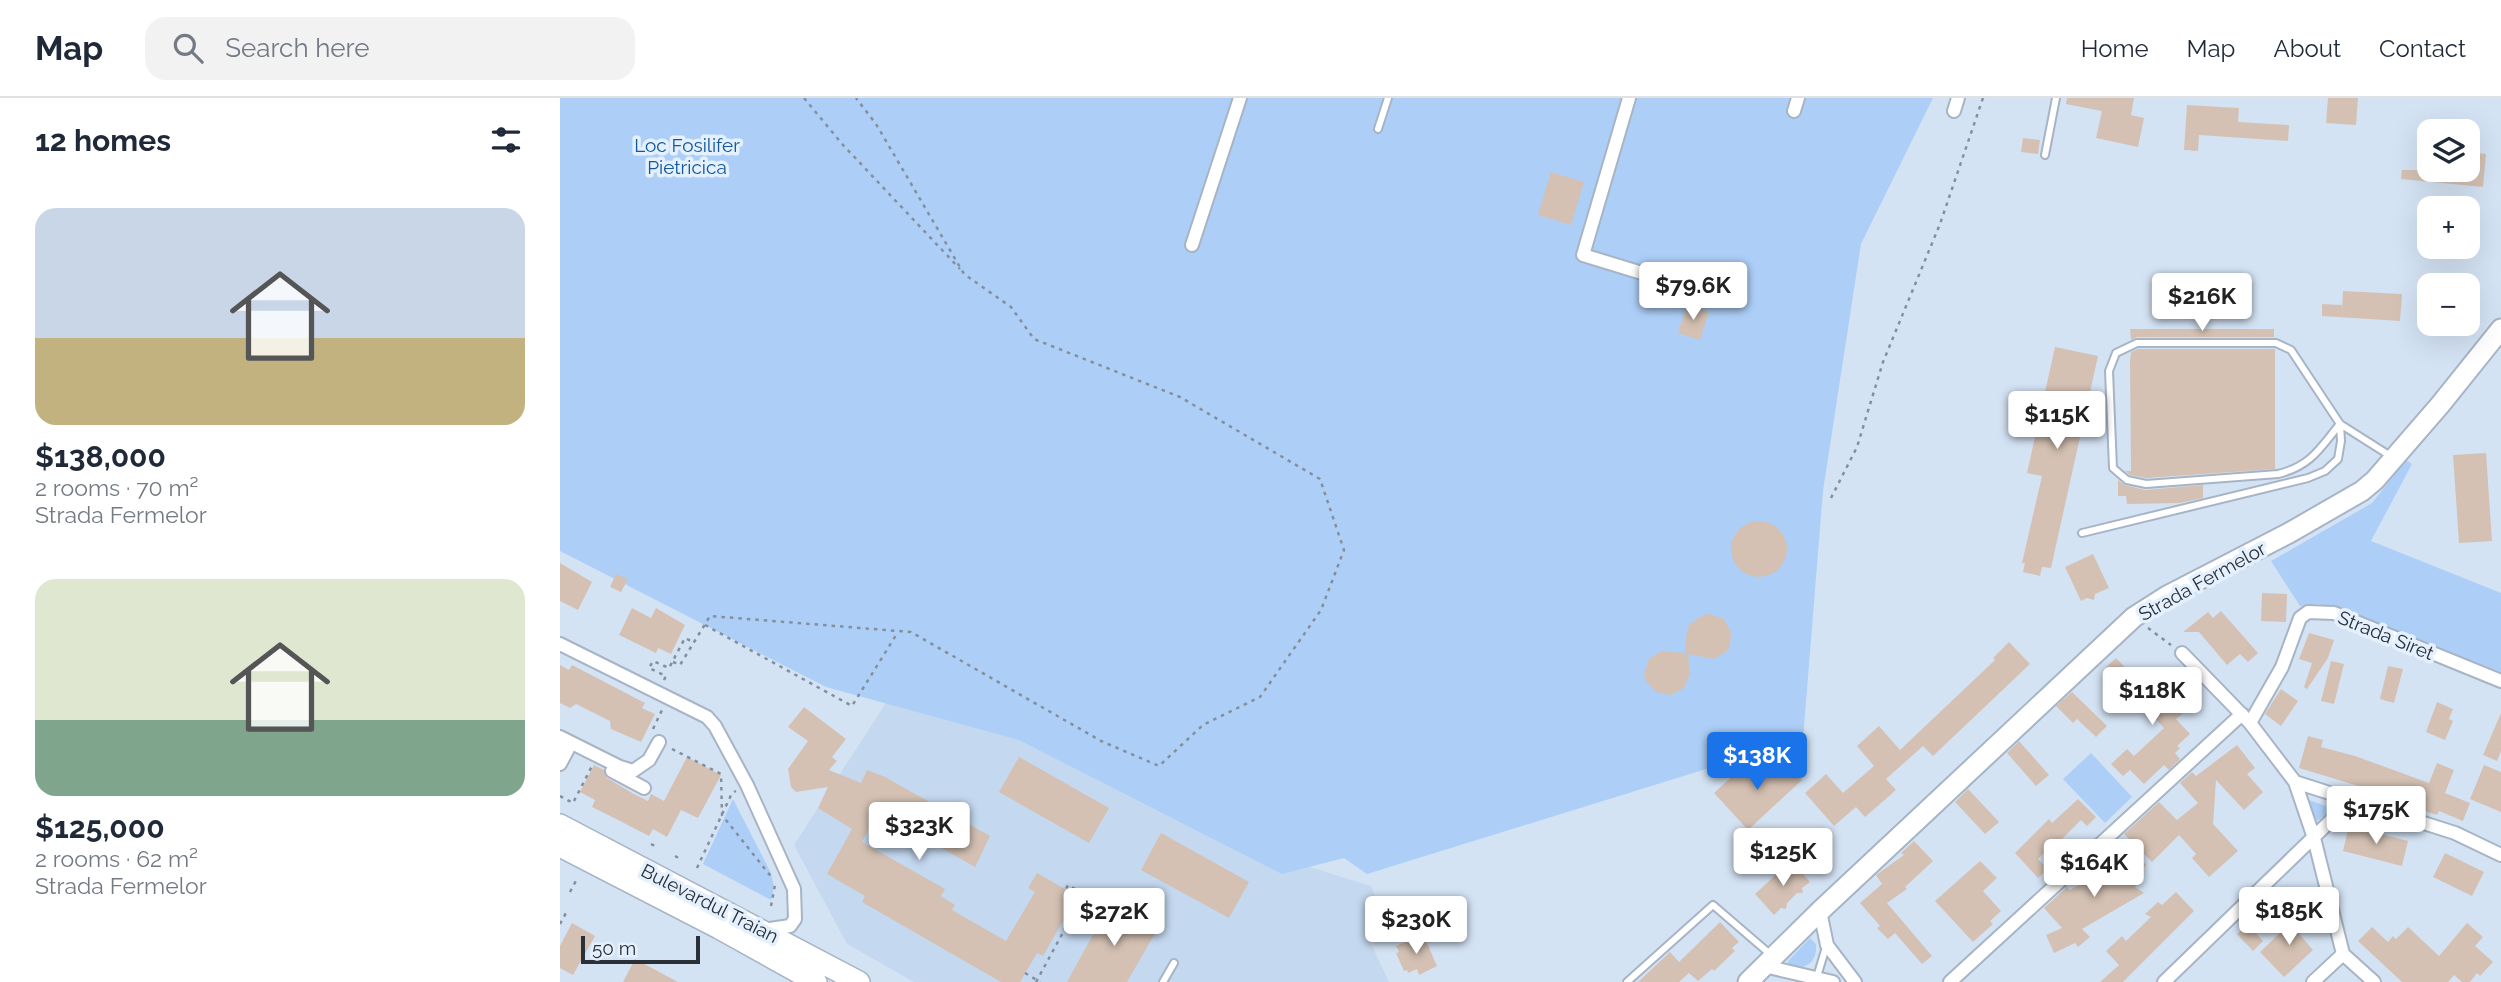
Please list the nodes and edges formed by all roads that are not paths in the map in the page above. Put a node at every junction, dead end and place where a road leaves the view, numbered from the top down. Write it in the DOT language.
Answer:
graph roads {
  1 [pos="1240,98"];
  2 [pos="1388,98"];
  3 [pos="1629,98"];
  4 [pos="1798,98"];
  5 [pos="2056,98"];
  6 [pos="1794,111"];
  7 [pos="1378,129"];
  8 [pos="2045,155"];
  9 [pos="1192,245"];
  10 [pos="1727,299"];
  11 [pos="2501,328"];
  12 [pos="2340,424"];
  13 [pos="2394,458"];
  14 [pos="2082,533"];
  15 [pos="560,644"];
  16 [pos="2182,653"];
  17 [pos="2501,681"];
  18 [pos="2246,718"];
  19 [pos="560,737"];
  20 [pos="654,740"];
  21 [pos="564,747"];
  22 [pos="560,765"];
  23 [pos="2295,782"];
  24 [pos="644,788"];
  25 [pos="2351,801"];
  26 [pos="560,825"];
  27 [pos="2314,838"];
  28 [pos="560,846"];
  29 [pos="2501,855"];
  30 [pos="1820,911"];
  31 [pos="762,930"];
  32 [pos="1827,945"];
  33 [pos="2343,954"];
  34 [pos="1769,961"];
  35 [pos="1174,963"];
  36 [pos="1816,980"];
  37 [pos="817,982"];
  38 [pos="859,982"];
  39 [pos="1163,982"];
  40 [pos="1627,982"];
  41 [pos="1748,982"];
  42 [pos="1833,982"];
  43 [pos="1855,982"];
  44 [pos="1950,982"];
  45 [pos="2164,982"];
  46 [pos="2313,982"];
  47 [pos="2374,982"];
  1 -- 9 [label="street"];
  2 -- 7 [label="lane"];
  3 -- 10 [label="street"];
  4 -- 6 [label="street"];
  5 -- 8 [label="lane"];
  11 -- 13 [label="street, Strada Fermelor"];
  12 -- 12 [label="lane"];
  12 -- 13 [label="lane"];
  12 -- 14 [label="lane"];
  13 -- 30 [label="street, Strada Fermelor"];
  15 -- 31 [label="street"];
  16 -- 18 [label="street"];
  17 -- 18 [label="street, Strada Siret"];
  18 -- 23 [label="street"];
  18 -- 44 [label="street"];
  19 -- 20 [label="street"];
  21 -- 22 [label="street"];
  21 -- 24 [label="street"];
  23 -- 25 [label="street"];
  23 -- 27 [label="street"];
  25 -- 27 [label="street"];
  25 -- 29 [label="street"];
  26 -- 31 [label="main road, Bulevardul Traian"];
  27 -- 33 [label="street"];
  27 -- 45 [label="street"];
  28 -- 37 [label="main road, Bulevardul Traian"];
  30 -- 32 [label="street"];
  30 -- 34 [label="street, Strada Fermelor"];
  31 -- 38 [label="main road, Bulevardul Traian"];
  32 -- 36 [label="lane"];
  32 -- 43 [label="street"];
  33 -- 46 [label="street"];
  33 -- 47 [label="street"];
  34 -- 36 [label="street"];
  34 -- 40 [label="lane"];
  34 -- 41 [label="street, Strada Fermelor"];
  35 -- 39 [label="lane"];
  36 -- 42 [label="street"];
}
